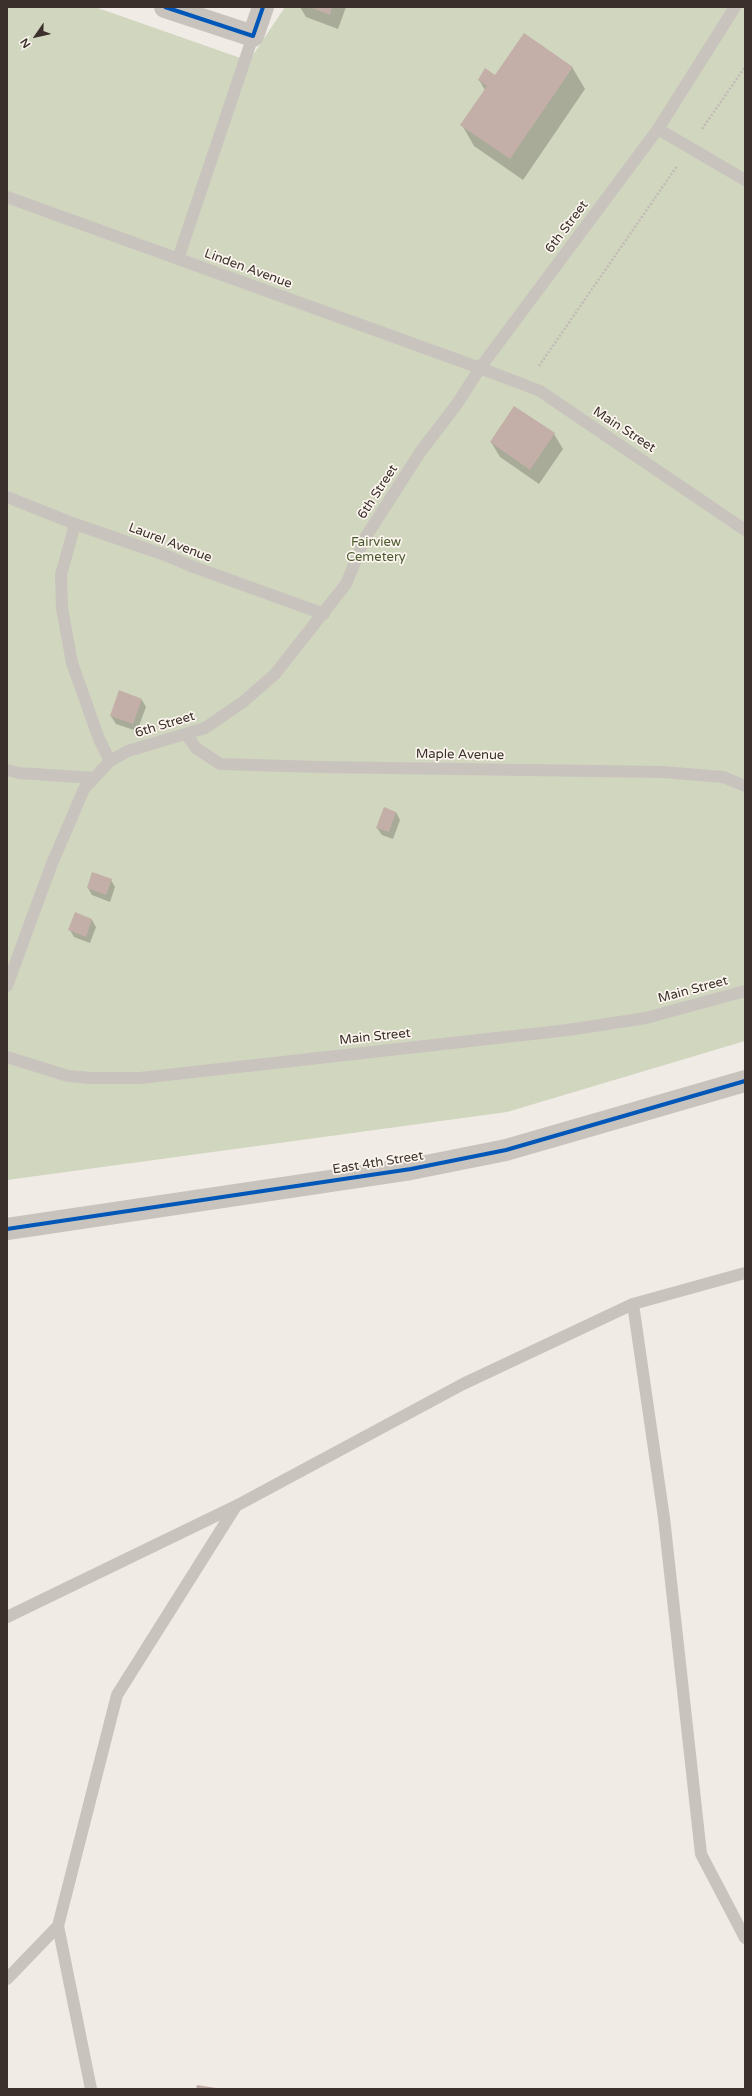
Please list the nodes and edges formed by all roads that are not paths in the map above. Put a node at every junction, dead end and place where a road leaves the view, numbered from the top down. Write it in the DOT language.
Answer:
graph roads {
  1 [pos="165,7"];
  2 [pos="263,7"];
  3 [pos="735,7"];
  4 [pos="253,36"];
  5 [pos="658,129"];
  6 [pos="745,180"];
  7 [pos="7,197"];
  8 [pos="178,259"];
  9 [pos="480,368"];
  10 [pos="7,497"];
  11 [pos="75,524"];
  12 [pos="745,530"];
  13 [pos="324,614"];
  14 [pos="186,734"];
  15 [pos="110,761"];
  16 [pos="7,770"];
  17 [pos="94,778"];
  18 [pos="745,786"];
  19 [pos="7,986"];
  20 [pos="745,991"];
  21 [pos="7,1057"];
  22 [pos="745,1081"];
  23 [pos="7,1229"];
  24 [pos="745,1273"];
  25 [pos="633,1304"];
  26 [pos="236,1506"];
  27 [pos="7,1617"];
  28 [pos="58,1926"];
  29 [pos="745,1938"];
  30 [pos="7,1979"];
  31 [pos="91,2089"];
  1 -- 4 [label="street"];
  2 -- 4 [label="street"];
  3 -- 5 [label="lane, 6th Street"];
  4 -- 8 [label="lane"];
  5 -- 6 [label="lane"];
  5 -- 9 [label="lane, 6th Street"];
  7 -- 8 [label="lane, Linden Avenue"];
  8 -- 9 [label="lane, Linden Avenue"];
  9 -- 12 [label="lane, Main Street"];
  9 -- 13 [label="lane, 6th Street"];
  10 -- 11 [label="lane, Laurel Avenue"];
  11 -- 13 [label="lane, Laurel Avenue"];
  11 -- 15 [label="lane"];
  13 -- 14 [label="lane, 6th Street"];
  14 -- 15 [label="lane, 6th Street"];
  14 -- 18 [label="lane, Maple Avenue"];
  15 -- 17 [label="lane, 6th Street"];
  16 -- 17 [label="lane"];
  17 -- 19 [label="lane, 6th Street"];
  20 -- 21 [label="lane, Main Street"];
  22 -- 23 [label="street, East 4th Street"];
  24 -- 25 [label="lane"];
  25 -- 26 [label="lane"];
  25 -- 29 [label="lane"];
  26 -- 27 [label="lane"];
  26 -- 28 [label="lane"];
  28 -- 30 [label="lane"];
  28 -- 31 [label="lane"];
}
